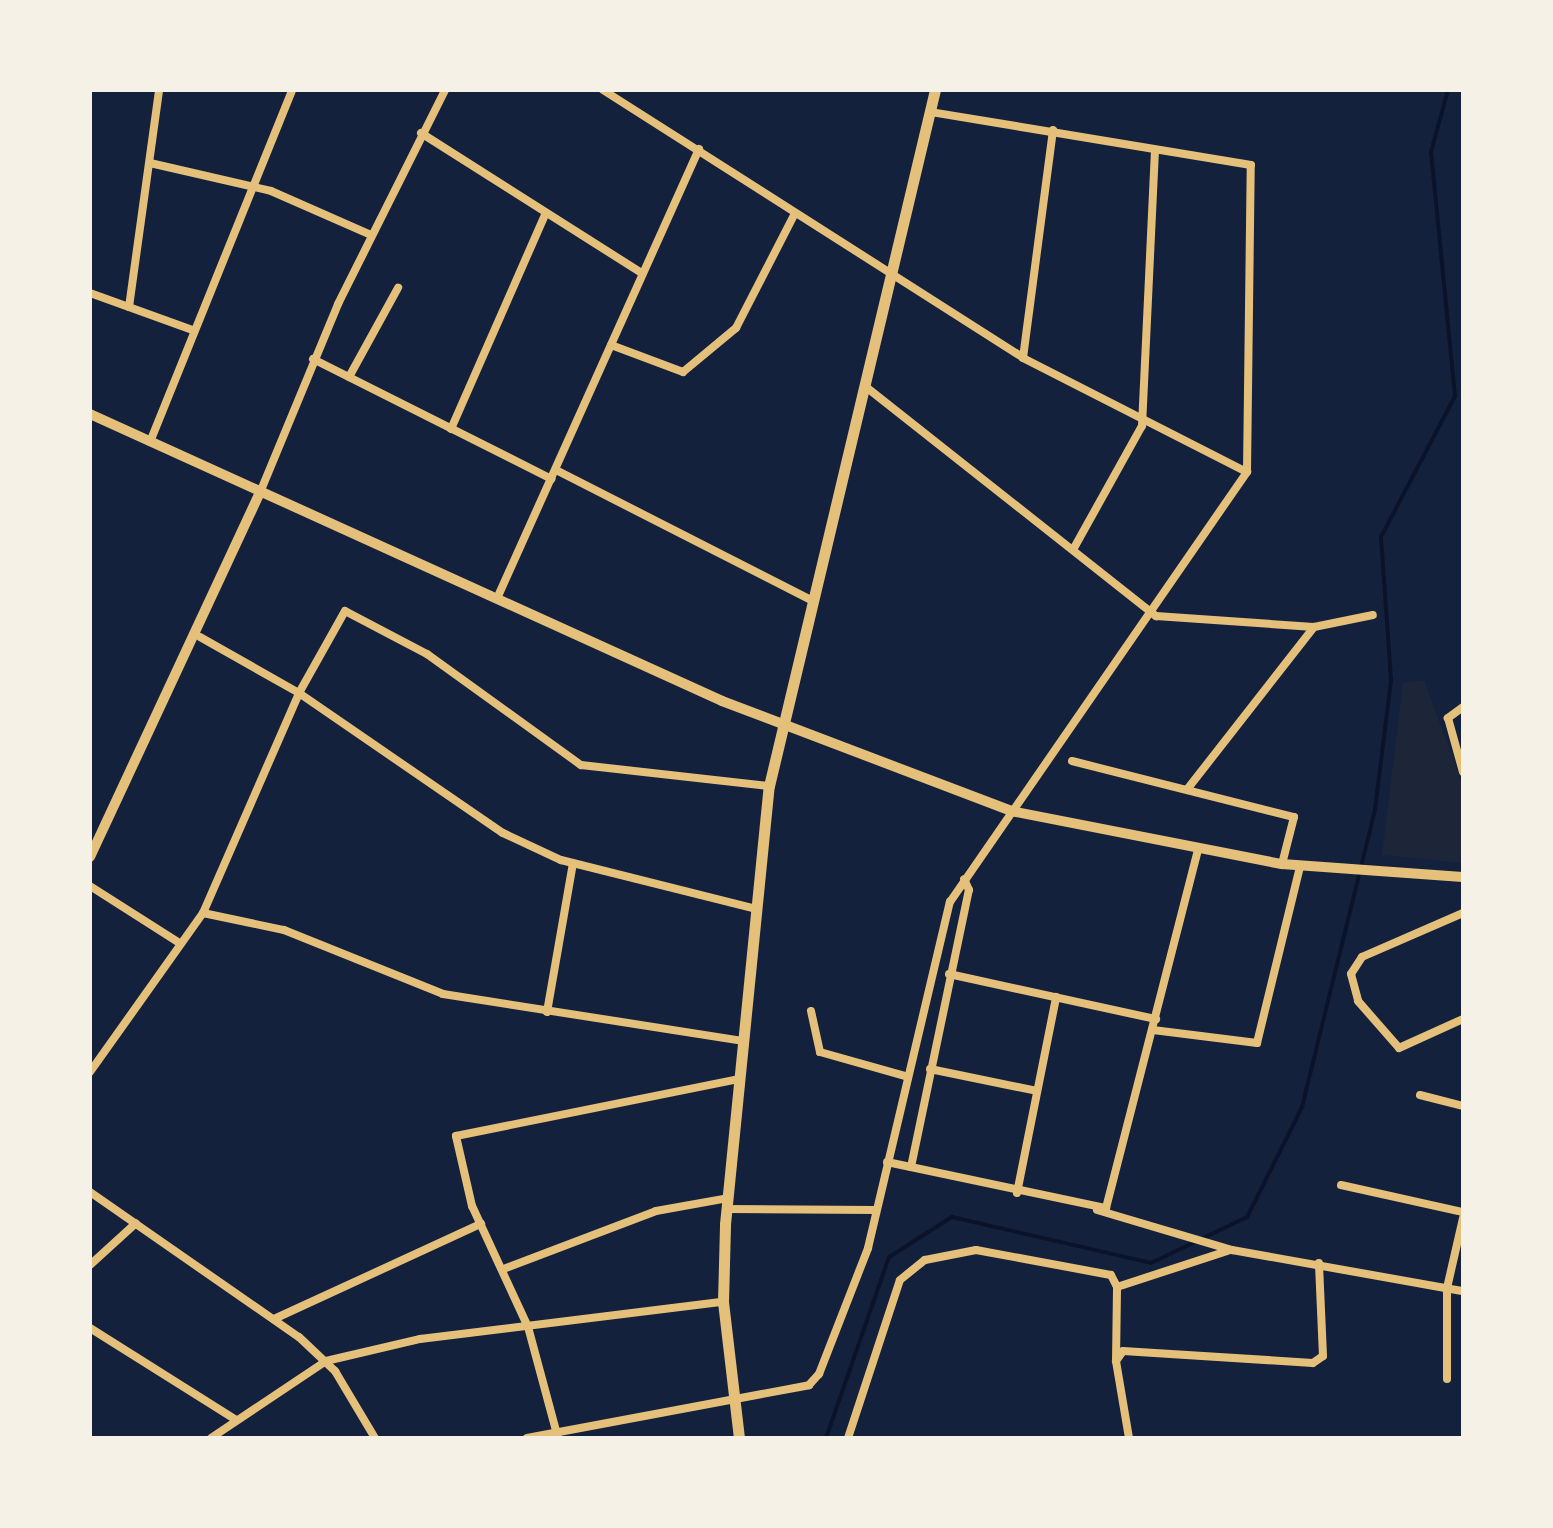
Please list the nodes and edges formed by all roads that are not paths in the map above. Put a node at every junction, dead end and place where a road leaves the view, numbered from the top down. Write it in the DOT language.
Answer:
graph roads {
  1 [pos="159,90"];
  2 [pos="292,90"];
  3 [pos="445,90"];
  4 [pos="603,90"];
  5 [pos="935,90"];
  6 [pos="931,112"];
  7 [pos="1053,130"];
  8 [pos="422,133"];
  9 [pos="699,149"];
  10 [pos="1156,150"];
  11 [pos="150,163"];
  12 [pos="251,186"];
  13 [pos="546,212"];
  14 [pos="795,213"];
  15 [pos="371,234"];
  16 [pos="642,274"];
  17 [pos="894,281"];
  18 [pos="398,288"];
  19 [pos="90,294"];
  20 [pos="129,308"];
  21 [pos="192,330"];
  22 [pos="611,344"];
  23 [pos="1023,358"];
  24 [pos="313,360"];
  25 [pos="348,377"];
  26 [pos="866,387"];
  27 [pos="90,414"];
  28 [pos="1142,426"];
  29 [pos="451,429"];
  30 [pos="150,442"];
  31 [pos="1247,472"];
  32 [pos="554,474"];
  33 [pos="259,495"];
  34 [pos="1074,548"];
  35 [pos="499,594"];
  36 [pos="811,600"];
  37 [pos="1372,615"];
  38 [pos="1156,616"];
  39 [pos="1314,628"];
  40 [pos="200,637"];
  41 [pos="299,693"];
  42 [pos="1463,707"];
  43 [pos="780,720"];
  44 [pos="1072,761"];
  45 [pos="1463,772"];
  46 [pos="769,786"];
  47 [pos="1188,788"];
  48 [pos="1011,811"];
  49 [pos="1198,850"];
  50 [pos="90,857"];
  51 [pos="573,863"];
  52 [pos="1282,864"];
  53 [pos="1300,866"];
  54 [pos="1463,878"];
  55 [pos="964,879"];
  56 [pos="90,886"];
  57 [pos="756,909"];
  58 [pos="1463,913"];
  59 [pos="203,914"];
  60 [pos="178,942"];
  61 [pos="948,974"];
  62 [pos="1056,997"];
  63 [pos="811,1011"];
  64 [pos="547,1012"];
  65 [pos="1156,1018"];
  66 [pos="1463,1019"];
  67 [pos="1153,1030"];
  68 [pos="742,1041"];
  69 [pos="930,1070"];
  70 [pos="90,1072"];
  71 [pos="905,1076"];
  72 [pos="738,1079"];
  73 [pos="1037,1091"];
  74 [pos="1420,1095"];
  75 [pos="1463,1106"];
  76 [pos="887,1162"];
  77 [pos="910,1167"];
  78 [pos="1341,1185"];
  79 [pos="90,1192"];
  80 [pos="1018,1192"];
  81 [pos="727,1203"];
  82 [pos="875,1210"];
  83 [pos="1097,1210"];
  84 [pos="1463,1215"];
  85 [pos="136,1222"];
  86 [pos="482,1224"];
  87 [pos="1232,1250"];
  88 [pos="1319,1263"];
  89 [pos="90,1265"];
  90 [pos="506,1268"];
  91 [pos="1117,1288"];
  92 [pos="1447,1288"];
  93 [pos="1463,1291"];
  94 [pos="723,1302"];
  95 [pos="274,1319"];
  96 [pos="90,1328"];
  97 [pos="528,1328"];
  98 [pos="326,1361"];
  99 [pos="1116,1361"];
  100 [pos="1447,1379"];
  101 [pos="733,1398"];
  102 [pos="236,1420"];
  103 [pos="555,1427"];
  104 [pos="211,1438"];
  105 [pos="375,1438"];
  106 [pos="528,1438"];
  107 [pos="558,1438"];
  108 [pos="739,1438"];
  109 [pos="848,1438"];
  110 [pos="1129,1438"];
  1 -- 11 [label="street"];
  2 -- 12 [label="street"];
  3 -- 8 [label="street"];
  4 -- 9 [label="street"];
  5 -- 6 [label="main road"];
  6 -- 7 [label="street"];
  6 -- 17 [label="main road"];
  7 -- 10 [label="street"];
  7 -- 23 [label="street"];
  8 -- 13 [label="street"];
  8 -- 15 [label="street"];
  9 -- 14 [label="street"];
  9 -- 16 [label="street"];
  10 -- 28 [label="street"];
  10 -- 31 [label="street"];
  11 -- 12 [label="street"];
  11 -- 20 [label="street"];
  12 -- 15 [label="street"];
  12 -- 21 [label="street"];
  13 -- 16 [label="street"];
  13 -- 29 [label="street"];
  14 -- 17 [label="street"];
  14 -- 22 [label="street"];
  15 -- 24 [label="street"];
  16 -- 22 [label="street"];
  17 -- 23 [label="street"];
  17 -- 26 [label="main road"];
  18 -- 25 [label="street"];
  19 -- 20 [label="street"];
  20 -- 21 [label="street"];
  21 -- 30 [label="street"];
  22 -- 32 [label="street"];
  23 -- 28 [label="street"];
  24 -- 25 [label="street"];
  24 -- 33 [label="street"];
  25 -- 29 [label="street"];
  26 -- 34 [label="street"];
  26 -- 36 [label="main road"];
  27 -- 30 [label="street"];
  28 -- 31 [label="street"];
  28 -- 34 [label="street"];
  29 -- 32 [label="street"];
  30 -- 33 [label="street"];
  31 -- 38 [label="street"];
  32 -- 35 [label="street"];
  32 -- 36 [label="street"];
  33 -- 35 [label="street"];
  33 -- 40 [label="street"];
  34 -- 38 [label="street"];
  35 -- 43 [label="street"];
  36 -- 43 [label="main road"];
  37 -- 39 [label="street"];
  38 -- 39 [label="street"];
  38 -- 48 [label="street"];
  39 -- 47 [label="street"];
  40 -- 41 [label="street"];
  40 -- 50 [label="street"];
  41 -- 46 [label="street"];
  41 -- 51 [label="street"];
  41 -- 59 [label="street"];
  42 -- 45 [label="street"];
  43 -- 46 [label="main road"];
  43 -- 48 [label="street"];
  44 -- 47 [label="street"];
  46 -- 57 [label="main road"];
  47 -- 52 [label="street"];
  48 -- 49 [label="street"];
  48 -- 55 [label="street"];
  49 -- 52 [label="street"];
  49 -- 65 [label="street"];
  51 -- 57 [label="street"];
  51 -- 64 [label="street"];
  52 -- 53 [label="street"];
  53 -- 54 [label="street"];
  53 -- 67 [label="street"];
  55 -- 61 [label="street"];
  55 -- 71 [label="street"];
  56 -- 60 [label="street"];
  57 -- 68 [label="main road"];
  58 -- 66 [label="street"];
  59 -- 60 [label="street"];
  59 -- 64 [label="street"];
  60 -- 70 [label="street"];
  61 -- 62 [label="street"];
  61 -- 69 [label="street"];
  62 -- 65 [label="street"];
  62 -- 73 [label="street"];
  63 -- 71 [label="street"];
  64 -- 68 [label="street"];
  65 -- 67 [label="street"];
  67 -- 83 [label="street"];
  68 -- 72 [label="main road"];
  69 -- 73 [label="street"];
  69 -- 77 [label="street"];
  71 -- 76 [label="street"];
  72 -- 81 [label="main road"];
  72 -- 86 [label="street"];
  73 -- 80 [label="street"];
  74 -- 75 [label="street"];
  76 -- 77 [label="street"];
  76 -- 82 [label="street"];
  77 -- 80 [label="street"];
  78 -- 84 [label="street"];
  79 -- 85 [label="street"];
  80 -- 83 [label="street"];
  81 -- 82 [label="street"];
  81 -- 90 [label="street"];
  81 -- 94 [label="main road"];
  82 -- 101 [label="street"];
  83 -- 87 [label="street"];
  84 -- 92 [label="street"];
  85 -- 89 [label="street"];
  85 -- 95 [label="street"];
  86 -- 90 [label="street"];
  86 -- 95 [label="street"];
  87 -- 88 [label="street"];
  87 -- 91 [label="street"];
  88 -- 92 [label="street"];
  88 -- 99 [label="street"];
  90 -- 97 [label="street"];
  91 -- 99 [label="street"];
  91 -- 109 [label="street"];
  92 -- 93 [label="street"];
  92 -- 100 [label="street"];
  94 -- 97 [label="street"];
  94 -- 101 [label="main road"];
  95 -- 98 [label="street"];
  96 -- 102 [label="street"];
  97 -- 98 [label="street"];
  97 -- 103 [label="street"];
  98 -- 102 [label="street"];
  98 -- 105 [label="street"];
  99 -- 110 [label="street"];
  101 -- 103 [label="street"];
  101 -- 108 [label="main road"];
  102 -- 104 [label="street"];
  103 -- 106 [label="street"];
  103 -- 107 [label="street"];
}
